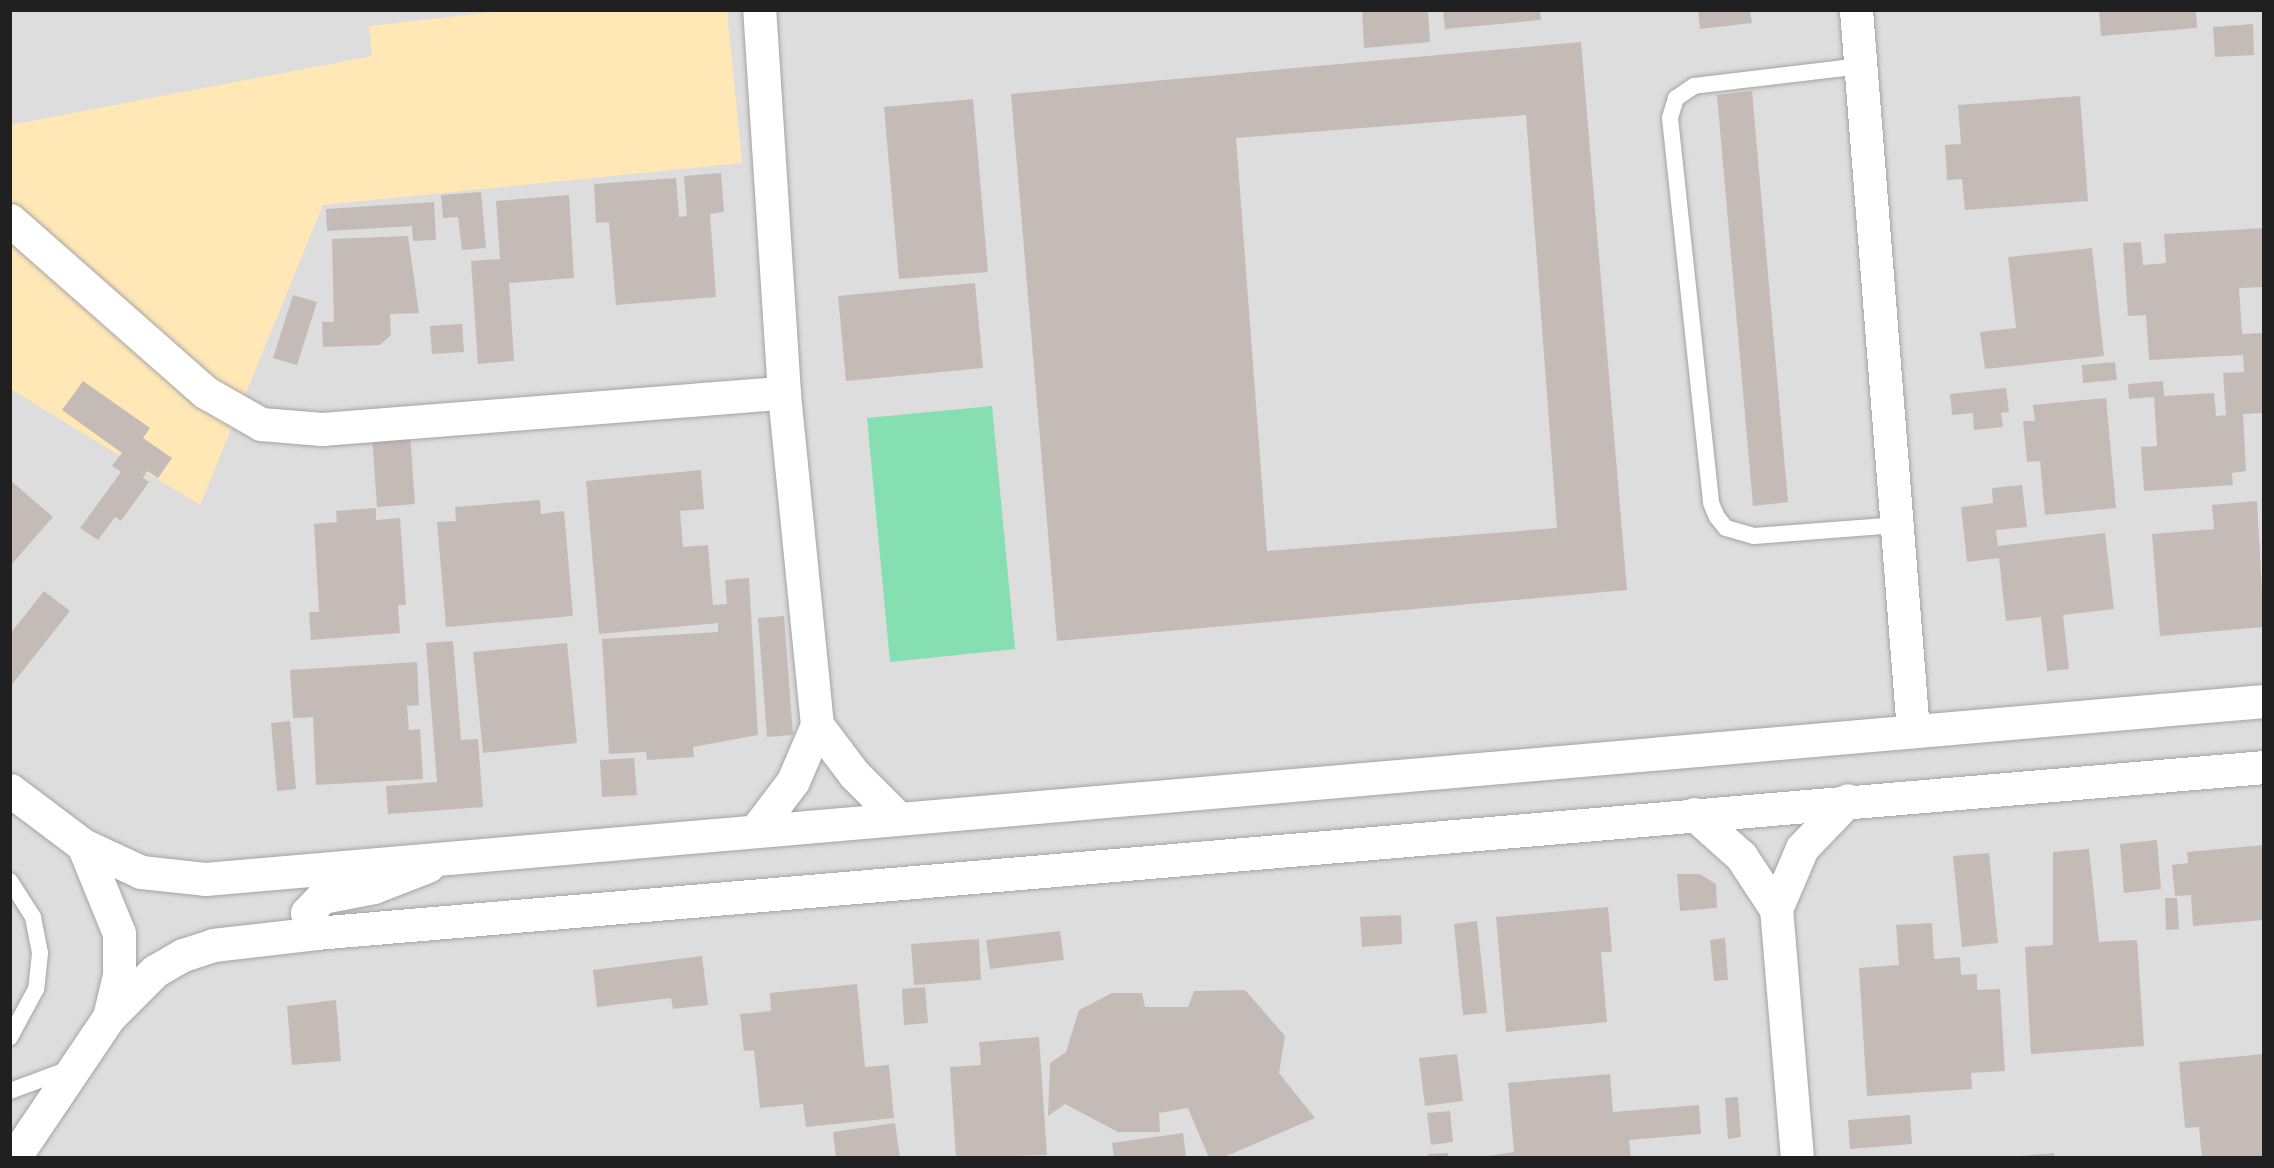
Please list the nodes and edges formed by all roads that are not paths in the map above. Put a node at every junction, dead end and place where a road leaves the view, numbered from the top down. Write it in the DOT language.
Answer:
graph roads {
  1 [pos="759,10"];
  2 [pos="1856,10"];
  3 [pos="1861,66"];
  4 [pos="10,220"];
  5 [pos="784,393"];
  6 [pos="1896,525"];
  7 [pos="2264,701"];
  8 [pos="817,724"];
  9 [pos="1913,731"];
  10 [pos="2264,767"];
  11 [pos="16,798"];
  12 [pos="1848,800"];
  13 [pos="1694,814"];
  14 [pos="898,818"];
  15 [pos="756,830"];
  16 [pos="83,845"];
  17 [pos="450,854"];
  18 [pos="10,881"];
  19 [pos="1776,909"];
  20 [pos="316,933"];
  21 [pos="109,1017"];
  22 [pos="10,1037"];
  23 [pos="75,1066"];
  24 [pos="10,1090"];
  25 [pos="14,1158"];
  26 [pos="1797,1158"];
  1 -- 5 [label="street"];
  2 -- 3 [label="street"];
  3 -- 6 [label="street"];
  3 -- 6 [label="lane"];
  4 -- 5 [label="street"];
  5 -- 8 [label="street"];
  6 -- 9 [label="street"];
  7 -- 9 [label="street"];
  8 -- 14 [label="street"];
  8 -- 15 [label="street"];
  9 -- 14 [label="street"];
  10 -- 12 [label="street"];
  11 -- 16 [label="street"];
  12 -- 13 [label="street"];
  12 -- 19 [label="street"];
  13 -- 19 [label="street"];
  13 -- 20 [label="street"];
  14 -- 15 [label="street"];
  15 -- 17 [label="street"];
  16 -- 17 [label="street"];
  16 -- 21 [label="street"];
  17 -- 20 [label="street"];
  18 -- 22 [label="lane"];
  19 -- 26 [label="street"];
  20 -- 21 [label="street"];
  21 -- 23 [label="street"];
  23 -- 24 [label="lane"];
  23 -- 25 [label="street"];
}
